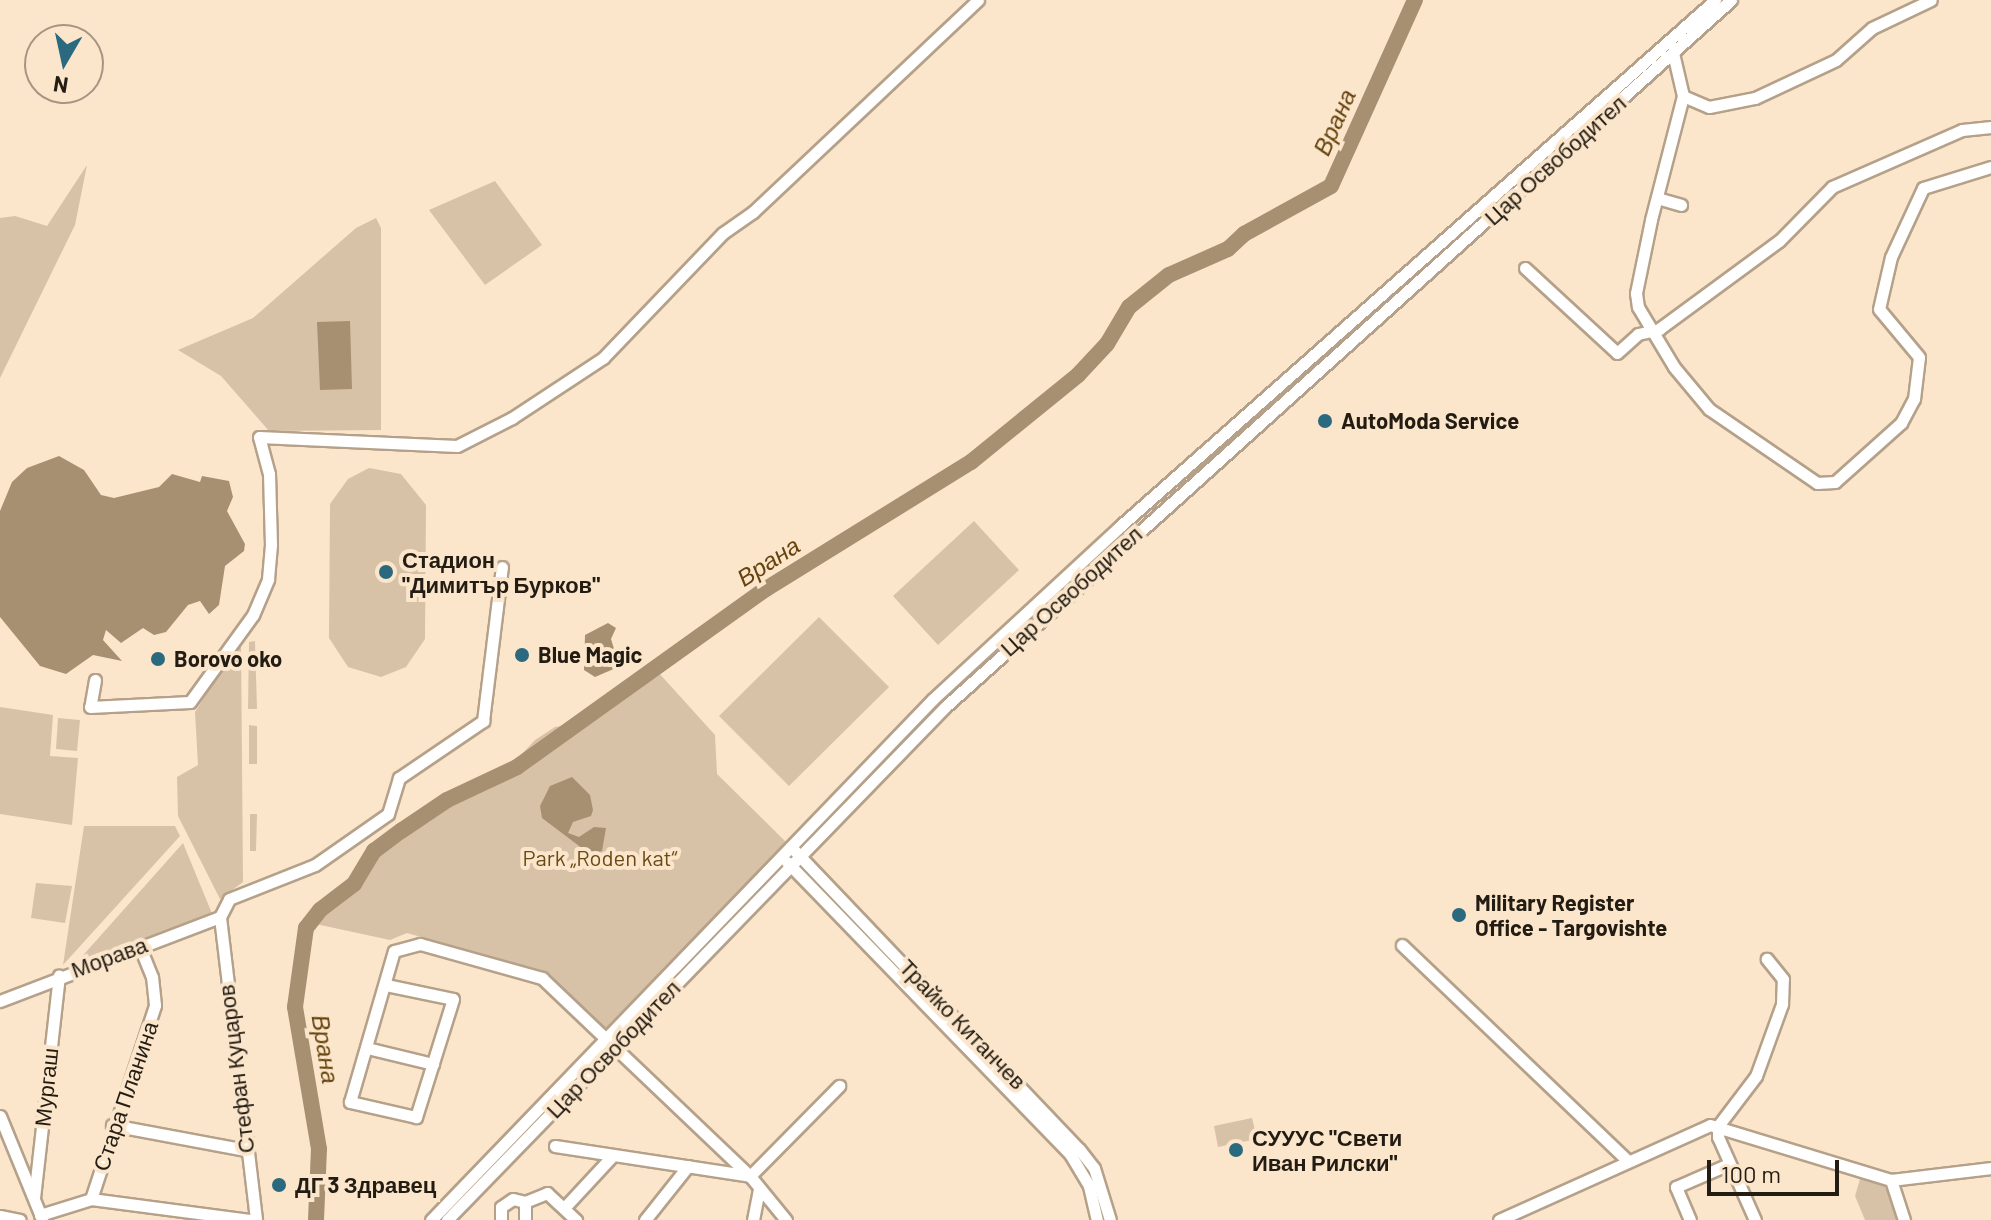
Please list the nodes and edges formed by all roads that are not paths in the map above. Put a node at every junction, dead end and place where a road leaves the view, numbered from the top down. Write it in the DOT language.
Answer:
graph roads {
  1 [pos="978,0"];
  2 [pos="1715,0"];
  3 [pos="1731,0"];
  4 [pos="1931,0"];
  5 [pos="1673,53"];
  6 [pos="1683,96"];
  7 [pos="1991,127"];
  8 [pos="1991,167"];
  9 [pos="1657,198"];
  10 [pos="1681,205"];
  11 [pos="1525,268"];
  12 [pos="1651,330"];
  13 [pos="502,567"];
  14 [pos="95,680"];
  15 [pos="790,846"];
  16 [pos="800,855"];
  17 [pos="780,856"];
  18 [pos="791,865"];
  19 [pos="220,917"];
  20 [pos="1402,945"];
  21 [pos="140,947"];
  22 [pos="1767,959"];
  23 [pos="59,975"];
  24 [pos="386,985"];
  25 [pos="0,1001"];
  26 [pos="611,1042"];
  27 [pos="367,1048"];
  28 [pos="433,1064"];
  29 [pos="839,1086"];
  30 [pos="0,1116"];
  31 [pos="112,1125"];
  32 [pos="1718,1126"];
  33 [pos="555,1146"];
  34 [pos="246,1150"];
  35 [pos="613,1155"];
  36 [pos="1627,1160"];
  37 [pos="1729,1164"];
  38 [pos="688,1166"];
  39 [pos="1991,1168"];
  40 [pos="750,1176"];
  41 [pos="1891,1180"];
  42 [pos="759,1189"];
  43 [pos="34,1198"];
  44 [pos="91,1199"];
  45 [pos="525,1202"];
  46 [pos="564,1208"];
  47 [pos="0,1216"];
  48 [pos="42,1217"];
  49 [pos="20,1220"];
  50 [pos="253,1220"];
  51 [pos="431,1220"];
  52 [pos="447,1220"];
  53 [pos="501,1220"];
  54 [pos="525,1220"];
  55 [pos="576,1220"];
  56 [pos="645,1220"];
  57 [pos="753,1220"];
  58 [pos="786,1220"];
  59 [pos="1097,1220"];
  60 [pos="1110,1220"];
  61 [pos="1499,1220"];
  62 [pos="1690,1220"];
  63 [pos="1755,1220"];
  64 [pos="1904,1220"];
  1 -- 14 [label="street"];
  2 -- 15 [label="street, Цар Освободител"];
  3 -- 5 [label="street, Цар Освободител"];
  4 -- 6 [label="street"];
  5 -- 6 [label="street"];
  5 -- 16 [label="street, Цар Освободител"];
  6 -- 9 [label="street"];
  7 -- 12 [label="street"];
  8 -- 12 [label="street"];
  9 -- 10 [label="street"];
  9 -- 12 [label="street"];
  11 -- 12 [label="street"];
  13 -- 19 [label="street"];
  15 -- 16 [label="street, Трайко Китанчев"];
  15 -- 17 [label="street, Цар Освободител"];
  16 -- 18 [label="street, Цар Освободител"];
  16 -- 60 [label="street, Трайко Китанчев"];
  17 -- 18 [label="street, Трайко Китанчев"];
  17 -- 26 [label="street, Цар Освободител"];
  18 -- 26 [label="street, Цар Освободител"];
  18 -- 59 [label="street, Трайко Китанчев"];
  19 -- 21 [label="street, Морава"];
  19 -- 34 [label="street, Стефан Куцаров"];
  20 -- 36 [label="street"];
  21 -- 23 [label="street, Морава"];
  21 -- 31 [label="street, Стара Планина"];
  22 -- 32 [label="street"];
  23 -- 25 [label="street, Морава"];
  23 -- 43 [label="street, Мургаш"];
  24 -- 26 [label="street"];
  24 -- 27 [label="street"];
  24 -- 28 [label="street"];
  26 -- 40 [label="street"];
  26 -- 51 [label="street, Цар Освободител"];
  26 -- 52 [label="street, Цар Освободител"];
  27 -- 28 [label="street"];
  27 -- 28 [label="street"];
  29 -- 40 [label="street"];
  30 -- 43 [label="street"];
  31 -- 34 [label="street"];
  31 -- 44 [label="street, Стара Планина"];
  32 -- 36 [label="street"];
  32 -- 37 [label="street"];
  32 -- 41 [label="street"];
  33 -- 35 [label="street"];
  34 -- 50 [label="street, Стефан Куцаров"];
  35 -- 38 [label="street"];
  35 -- 46 [label="street"];
  36 -- 61 [label="street"];
  37 -- 62 [label="street"];
  37 -- 63 [label="street"];
  38 -- 40 [label="street"];
  38 -- 56 [label="street"];
  39 -- 41 [label="street"];
  40 -- 42 [label="street"];
  41 -- 64 [label="street"];
  42 -- 57 [label="street"];
  42 -- 58 [label="street"];
  43 -- 48 [label="street"];
  44 -- 48 [label="street"];
  44 -- 50 [label="street"];
  45 -- 46 [label="street"];
  45 -- 53 [label="street"];
  45 -- 54 [label="street"];
  46 -- 55 [label="street"];
  47 -- 49 [label="street"];
}
